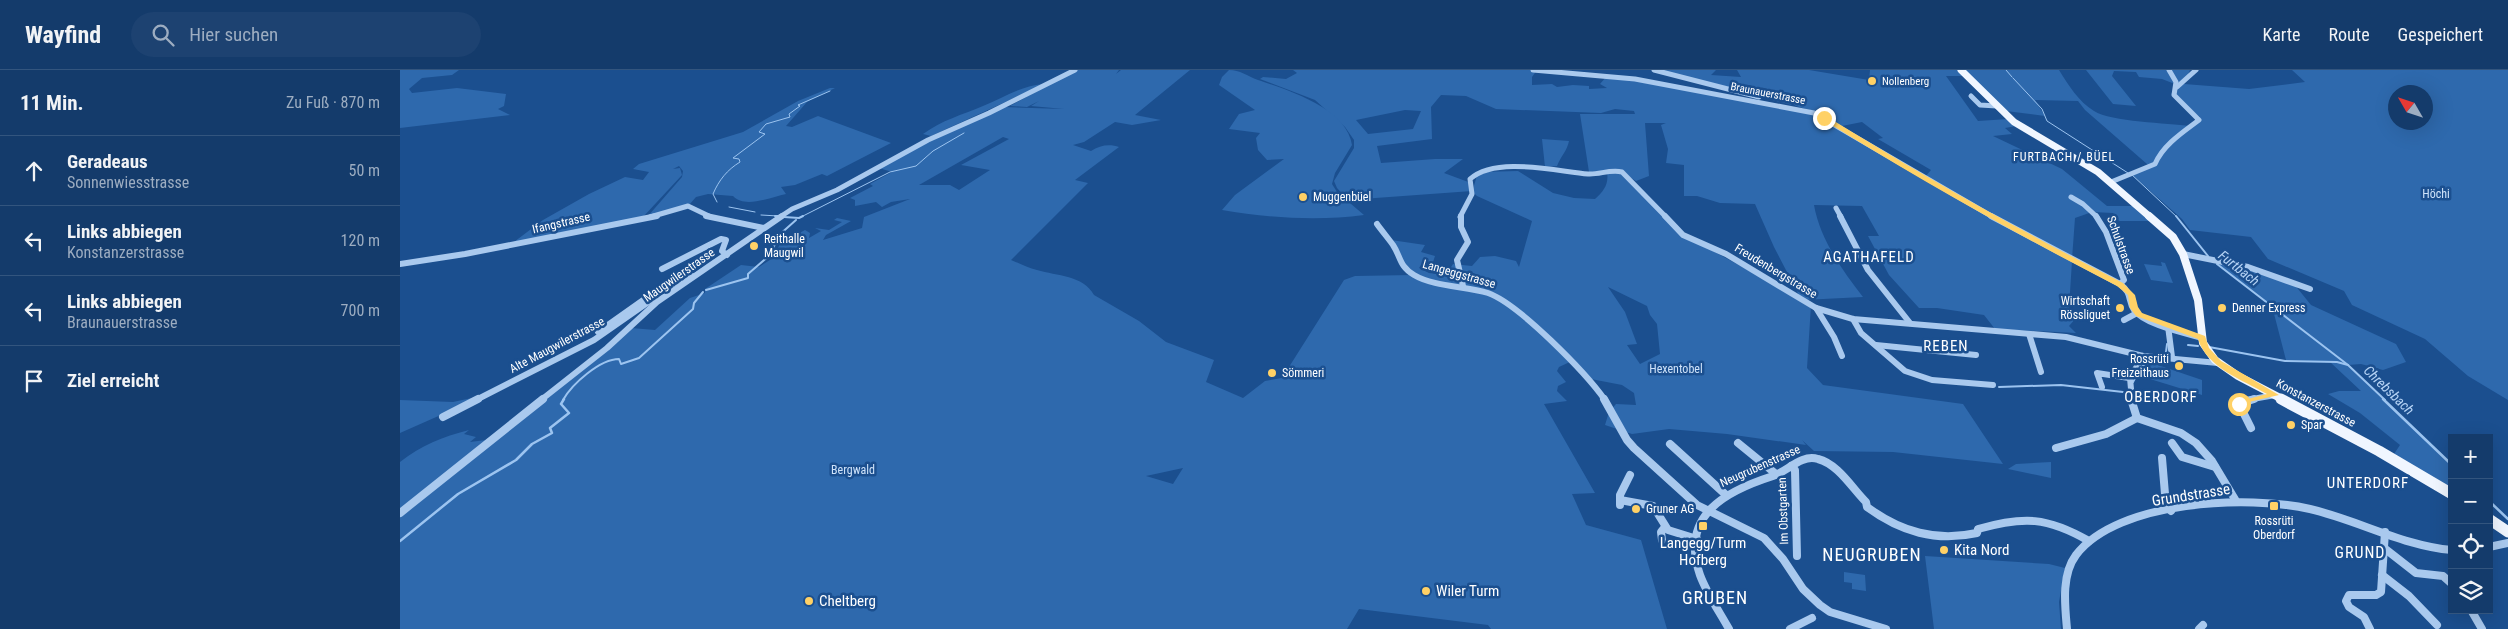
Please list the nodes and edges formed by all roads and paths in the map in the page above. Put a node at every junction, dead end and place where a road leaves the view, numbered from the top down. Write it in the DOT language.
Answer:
graph roads {
  1 [pos="1075,70"];
  2 [pos="1534,70"];
  3 [pos="1654,70"];
  4 [pos="1962,70"];
  5 [pos="2169,70"];
  6 [pos="2196,70"];
  7 [pos="2177,87"];
  8 [pos="1971,96"];
  9 [pos="1997,106"];
  10 [pos="1792,107"];
  11 [pos="2110,182"];
  12 [pos="2071,197"];
  13 [pos="1836,208"];
  14 [pos="1378,224"];
  15 [pos="764,228"];
  16 [pos="2183,254"];
  17 [pos="727,255"];
  18 [pos="400,264"];
  19 [pos="662,269"];
  20 [pos="695,276"];
  21 [pos="2120,284"];
  22 [pos="1463,286"];
  23 [pos="677,288"];
  24 [pos="2310,289"];
  25 [pos="1816,308"];
  26 [pos="2137,313"];
  27 [pos="1853,319"];
  28 [pos="2124,320"];
  29 [pos="1910,323"];
  30 [pos="2168,326"];
  31 [pos="598,332"];
  32 [pos="2029,334"];
  33 [pos="2202,338"];
  34 [pos="1876,345"];
  35 [pos="1976,355"];
  36 [pos="1842,356"];
  37 [pos="2143,356"];
  38 [pos="2172,357"];
  39 [pos="2218,363"];
  40 [pos="2041,372"];
  41 [pos="2129,378"];
  42 [pos="1993,385"];
  43 [pos="2102,388"];
  44 [pos="2274,395"];
  45 [pos="443,417"];
  46 [pos="2137,418"];
  47 [pos="2251,428"];
  48 [pos="1738,443"];
  49 [pos="2172,443"];
  50 [pos="1670,444"];
  51 [pos="2056,448"];
  52 [pos="2162,458"];
  53 [pos="1791,466"];
  54 [pos="2214,467"];
  55 [pos="1776,474"];
  56 [pos="1630,475"];
  57 [pos="2448,492"];
  58 [pos="1725,494"];
  59 [pos="2236,501"];
  60 [pos="1707,511"];
  61 [pos="2171,511"];
  62 [pos="400,513"];
  63 [pos="2493,522"];
  64 [pos="1665,527"];
  65 [pos="2385,532"];
  66 [pos="2508,532"];
  67 [pos="1697,539"];
  68 [pos="1662,540"];
  69 [pos="2089,542"];
  70 [pos="2508,543"];
  71 [pos="2493,546"];
  72 [pos="2384,548"];
  73 [pos="2448,549"];
  74 [pos="1797,556"];
  75 [pos="2382,574"];
  76 [pos="2448,580"];
  77 [pos="2473,614"];
  78 [pos="1812,618"];
  79 [pos="2437,625"];
  80 [pos="1729,629"];
  81 [pos="1790,629"];
  82 [pos="1886,629"];
  83 [pos="2067,629"];
  84 [pos="2370,629"];
  85 [pos="2482,629"];
  1 -- 15 [label="street, Maugwilerstrasse"];
  2 -- 10 [label="street, Braunauerstrasse"];
  3 -- 10 [label="street"];
  4 -- 9 [label="main road, Konstanzerstrasse"];
  5 -- 7 [label="street"];
  6 -- 7 [label="street"];
  7 -- 11 [label="street"];
  8 -- 9 [label="street, Konstanzerstrasse"];
  9 -- 11 [label="main road, Konstanzerstrasse"];
  10 -- 21 [label="street, Braunauerstrasse"];
  11 -- 16 [label="main road, Konstanzerstrasse"];
  12 -- 21 [label="street, Schulstrasse"];
  13 -- 29 [label="street"];
  14 -- 22 [label="street, Langeggstrasse"];
  15 -- 17 [label="street, Maugwilerstrasse"];
  15 -- 18 [label="street, Ifangstrasse"];
  16 -- 24 [label="street"];
  16 -- 33 [label="main road, Konstanzerstrasse"];
  17 -- 19 [label="street"];
  17 -- 20 [label="street, Maugwilerstrasse"];
  20 -- 23 [label="street, Maugwilerstrasse"];
  20 -- 31 [label="street"];
  21 -- 26 [label="street, Braunauerstrasse"];
  22 -- 25 [label="street, Freudenbergstrasse"];
  22 -- 60 [label="street, Langeggstrasse"];
  23 -- 45 [label="street, Alte Maugwilerstrasse"];
  23 -- 62 [label="street, Maugwilerstrasse"];
  25 -- 27 [label="street, Freudenbergstrasse"];
  25 -- 36 [label="street"];
  26 -- 28 [label="street"];
  26 -- 30 [label="street"];
  27 -- 29 [label="street, Freudenbergstrasse"];
  27 -- 34 [label="street"];
  29 -- 32 [label="street, Freudenbergstrasse"];
  30 -- 33 [label="street"];
  30 -- 38 [label="street"];
  32 -- 37 [label="street, Freudenbergstrasse"];
  32 -- 40 [label="street"];
  33 -- 39 [label="main road, Konstanzerstrasse"];
  34 -- 35 [label="street"];
  34 -- 42 [label="street"];
  37 -- 38 [label="street, Freudenbergstrasse"];
  37 -- 41 [label="street"];
  38 -- 39 [label="street, Freudenbergstrasse"];
  39 -- 44 [label="main road, Konstanzerstrasse"];
  41 -- 43 [label="street"];
  41 -- 46 [label="street"];
  44 -- 47 [label="street"];
  44 -- 57 [label="main road, Konstanzerstrasse"];
  46 -- 51 [label="street"];
  46 -- 54 [label="street"];
  48 -- 55 [label="street"];
  49 -- 54 [label="street"];
  50 -- 58 [label="street"];
  52 -- 61 [label="street"];
  53 -- 55 [label="street, Neugrubenstrasse"];
  53 -- 69 [label="street, Neugrubenstrasse"];
  53 -- 74 [label="street, Im Obstgarten"];
  54 -- 59 [label="street"];
  55 -- 58 [label="street, Neugrubenstrasse"];
  56 -- 64 [label="street"];
  58 -- 60 [label="street, Neugrubenstrasse"];
  59 -- 61 [label="street, Grundstrasse"];
  59 -- 65 [label="street, Grundstrasse"];
  60 -- 67 [label="street, Neugrubenstrasse"];
  60 -- 82 [label="street"];
  61 -- 69 [label="street, Grundstrasse"];
  63 -- 66 [label="main road"];
  64 -- 67 [label="street"];
  64 -- 68 [label="street"];
  65 -- 72 [label="street"];
  65 -- 73 [label="street, Grundstrasse"];
  67 -- 80 [label="street"];
  69 -- 83 [label="street, Grundstrasse"];
  70 -- 71 [label="street"];
  72 -- 75 [label="street"];
  72 -- 76 [label="street"];
  75 -- 79 [label="street"];
  75 -- 84 [label="street"];
  77 -- 85 [label="street"];
  78 -- 81 [label="street"];
}
